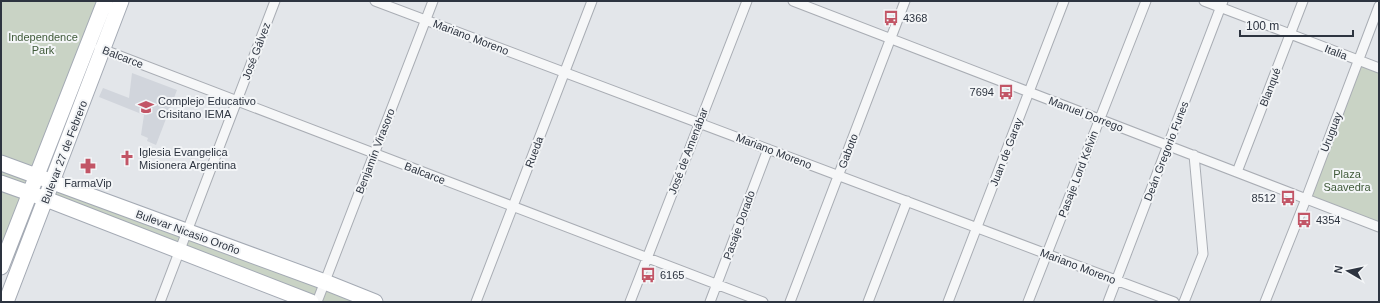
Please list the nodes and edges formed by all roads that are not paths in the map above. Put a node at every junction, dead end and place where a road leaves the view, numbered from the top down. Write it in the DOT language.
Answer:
graph roads {
  1 [pos="105,1"];
  2 [pos="121,1"];
  3 [pos="275,1"];
  4 [pos="375,1"];
  5 [pos="433,1"];
  6 [pos="592,1"];
  7 [pos="747,1"];
  8 [pos="793,1"];
  9 [pos="905,1"];
  10 [pos="1064,1"];
  11 [pos="1146,1"];
  12 [pos="1204,1"];
  13 [pos="1303,1"];
  14 [pos="1222,4"];
  15 [pos="1379,6"];
  16 [pos="426,20"];
  17 [pos="1290,34"];
  18 [pos="891,39"];
  19 [pos="88,44"];
  20 [pos="103,49"];
  21 [pos="1358,60"];
  22 [pos="1379,68"];
  23 [pos="564,72"];
  24 [pos="1029,92"];
  25 [pos="237,101"];
  26 [pos="1100,119"];
  27 [pos="699,123"];
  28 [pos="1168,145"];
  29 [pos="768,149"];
  30 [pos="374,153"];
  31 [pos="1194,156"];
  32 [pos="1,162"];
  33 [pos="1237,172"];
  34 [pos="36,176"];
  35 [pos="838,176"];
  36 [pos="53,182"];
  37 [pos="1,183"];
  38 [pos="30,193"];
  39 [pos="1306,198"];
  40 [pos="46,199"];
  41 [pos="907,201"];
  42 [pos="513,206"];
  43 [pos="1379,227"];
  44 [pos="977,228"];
  45 [pos="187,232"];
  46 [pos="179,251"];
  47 [pos="1047,254"];
  48 [pos="647,258"];
  49 [pos="1,267"];
  50 [pos="1116,280"];
  51 [pos="325,282"];
  52 [pos="717,285"];
  53 [pos="6,302"];
  54 [pos="160,302"];
  55 [pos="311,302"];
  56 [pos="317,302"];
  57 [pos="375,302"];
  58 [pos="476,302"];
  59 [pos="630,302"];
  60 [pos="710,302"];
  61 [pos="763,302"];
  62 [pos="790,302"];
  63 [pos="868,302"];
  64 [pos="948,302"];
  65 [pos="1028,302"];
  66 [pos="1108,302"];
  67 [pos="1174,302"];
  68 [pos="1184,302"];
  69 [pos="1265,302"];
  1 -- 19 [label="main road, Bulevar 27 de Febrero"];
  2 -- 20 [label="main road, Bulevar 27 de Febrero"];
  3 -- 25 [label="street, José Gálvez"];
  4 -- 16 [label="street, Mariano Moreno"];
  5 -- 16 [label="street, Benjamín Virasoro"];
  6 -- 23 [label="street, Rueda"];
  7 -- 27 [label="street, José de Amenábar"];
  8 -- 18 [label="street, Manuel Dorrego"];
  9 -- 18 [label="street, Gaboto"];
  10 -- 24 [label="street, Juan de Garay"];
  11 -- 26 [label="street, Pasaje Lord Kelvin"];
  12 -- 14 [label="street, Italia"];
  13 -- 17 [label="street, Blanqué"];
  14 -- 17 [label="street, Italia"];
  14 -- 28 [label="street, Deán Gregorio Funes"];
  15 -- 21 [label="street, Uruguay"];
  16 -- 23 [label="street, Mariano Moreno"];
  16 -- 30 [label="street, Benjamín Virasoro"];
  17 -- 21 [label="street, Italia"];
  17 -- 33 [label="street, Blanqué"];
  18 -- 24 [label="street, Manuel Dorrego"];
  18 -- 35 [label="street, Gaboto"];
  19 -- 20 [label="street, Balcarce"];
  19 -- 34 [label="main road, Bulevar 27 de Febrero"];
  20 -- 25 [label="street, Balcarce"];
  20 -- 36 [label="main road, Bulevar 27 de Febrero"];
  21 -- 22 [label="street, Italia"];
  21 -- 39 [label="street, Uruguay"];
  23 -- 27 [label="street, Mariano Moreno"];
  23 -- 42 [label="street, Rueda"];
  24 -- 26 [label="street, Manuel Dorrego"];
  24 -- 44 [label="street, Juan de Garay"];
  25 -- 30 [label="street, Balcarce"];
  25 -- 45 [label="street, José Gálvez"];
  26 -- 28 [label="street, Manuel Dorrego"];
  26 -- 47 [label="street, Pasaje Lord Kelvin"];
  27 -- 29 [label="street, Mariano Moreno"];
  27 -- 48 [label="street, José de Amenábar"];
  28 -- 31 [label="street, Manuel Dorrego"];
  28 -- 50 [label="street, Deán Gregorio Funes"];
  29 -- 35 [label="street, Mariano Moreno"];
  29 -- 52 [label="street, Pasaje Dorado"];
  30 -- 42 [label="street, Balcarce"];
  30 -- 51 [label="street, Benjamín Virasoro"];
  31 -- 33 [label="street, Manuel Dorrego"];
  31 -- 68 [label="street"];
  32 -- 34 [label="main road, Bulevar Nicasio Oroño"];
  33 -- 39 [label="street, Manuel Dorrego"];
  34 -- 36 [label="main road, Bulevar Nicasio Oroño"];
  34 -- 38 [label="main road, Bulevar 27 de Febrero"];
  35 -- 41 [label="street, Mariano Moreno"];
  35 -- 62 [label="street, Gaboto"];
  36 -- 40 [label="main road, Bulevar 27 de Febrero"];
  36 -- 45 [label="main road, Bulevar Nicasio Oroño"];
  37 -- 38 [label="main road, Bulevar Nicasio Oroño"];
  38 -- 40 [label="main road, Bulevar Nicasio Oroño"];
  38 -- 49 [label="main road, Bulevar 27 de Febrero"];
  39 -- 43 [label="street, Manuel Dorrego"];
  39 -- 69 [label="street, Uruguay"];
  40 -- 46 [label="main road, Bulevar Nicasio Oroño"];
  40 -- 53 [label="main road, Bulevar 27 de Febrero"];
  41 -- 44 [label="street, Mariano Moreno"];
  41 -- 63 [label="street"];
  42 -- 48 [label="street, Balcarce"];
  42 -- 58 [label="street, Rueda"];
  44 -- 47 [label="street, Mariano Moreno"];
  44 -- 64 [label="street, Juan de Garay"];
  45 -- 46 [label="street, José Gálvez"];
  45 -- 51 [label="main road, Bulevar Nicasio Oroño"];
  46 -- 54 [label="street, José Gálvez"];
  46 -- 55 [label="main road, Bulevar Nicasio Oroño"];
  47 -- 50 [label="street, Mariano Moreno"];
  47 -- 65 [label="street, Pasaje Lord Kelvin"];
  48 -- 52 [label="street, Balcarce"];
  48 -- 59 [label="street, José de Amenábar"];
  50 -- 66 [label="street, Deán Gregorio Funes"];
  50 -- 67 [label="street, Mariano Moreno"];
  51 -- 56 [label="street, Benjamín Virasoro"];
  51 -- 57 [label="main road, Bulevar Nicasio Oroño"];
  52 -- 60 [label="street, Pasaje Dorado"];
  52 -- 61 [label="street, Balcarce"];
}
